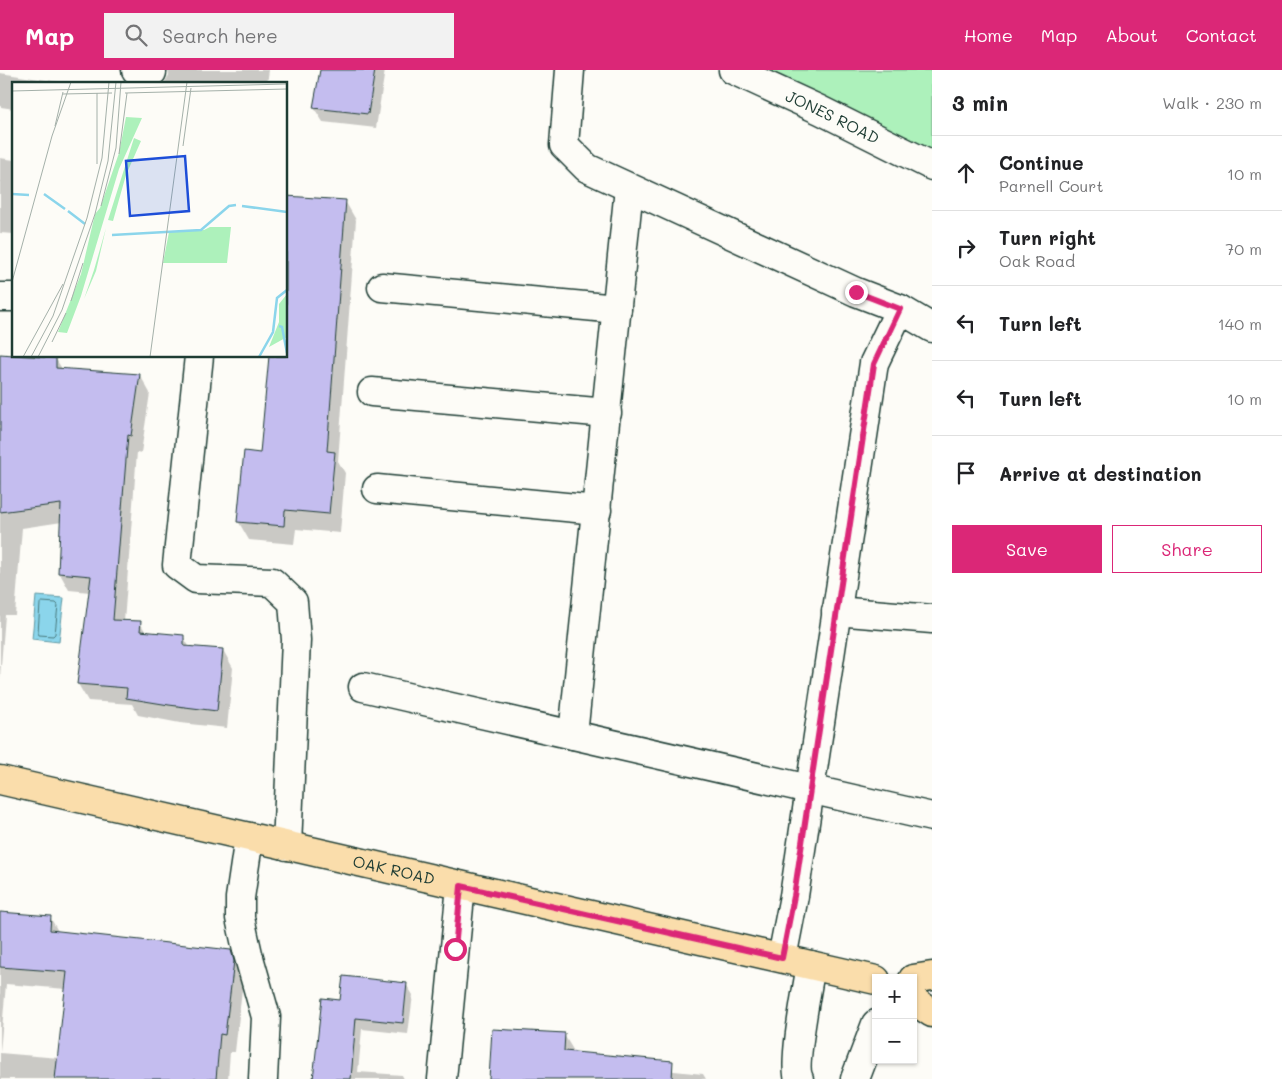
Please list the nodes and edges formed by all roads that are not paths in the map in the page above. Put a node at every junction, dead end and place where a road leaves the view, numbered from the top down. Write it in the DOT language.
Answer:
graph roads {
  1 [pos="570,70"];
  2 [pos="733,70"];
  3 [pos="932,166"];
  4 [pos="630,188"];
  5 [pos="382,287"];
  6 [pos="900,309"];
  7 [pos="617,310"];
  8 [pos="932,328"];
  9 [pos="199,358"];
  10 [pos="372,392"];
  11 [pos="607,413"];
  12 [pos="377,489"];
  13 [pos="597,510"];
  14 [pos="836,611"];
  15 [pos="932,619"];
  16 [pos="364,687"];
  17 [pos="573,735"];
  18 [pos="0,780"];
  19 [pos="810,789"];
  20 [pos="932,817"];
  21 [pos="249,837"];
  22 [pos="287,846"];
  23 [pos="461,886"];
  24 [pos="782,958"];
  25 [pos="810,965"];
  26 [pos="932,976"];
  27 [pos="917,978"];
  28 [pos="872,979"];
  29 [pos="917,1003"];
  30 [pos="932,1013"];
  31 [pos="872,1034"];
  32 [pos="263,1079"];
  33 [pos="442,1079"];
  34 [pos="799,1079"];
  35 [pos="855,1079"];
  1 -- 4 [label="street"];
  2 -- 3 [label="street, JONES ROAD"];
  4 -- 6 [label="street"];
  4 -- 7 [label="street"];
  5 -- 7 [label="street"];
  6 -- 8 [label="street"];
  6 -- 14 [label="street"];
  7 -- 11 [label="street"];
  9 -- 22 [label="street"];
  10 -- 11 [label="street"];
  11 -- 13 [label="street"];
  12 -- 13 [label="street"];
  13 -- 17 [label="street"];
  14 -- 15 [label="street"];
  14 -- 19 [label="street"];
  16 -- 17 [label="street"];
  17 -- 19 [label="street"];
  18 -- 21 [label="main road, OAK ROAD"];
  19 -- 20 [label="street"];
  19 -- 24 [label="street"];
  21 -- 22 [label="main road, OAK ROAD"];
  21 -- 32 [label="street"];
  22 -- 23 [label="main road, OAK ROAD"];
  23 -- 24 [label="main road, OAK ROAD"];
  23 -- 33 [label="street"];
  24 -- 25 [label="main road, OAK ROAD"];
  25 -- 28 [label="main road, OAK ROAD"];
  25 -- 34 [label="street"];
  26 -- 27 [label="main road"];
  29 -- 30 [label="main road"];
  31 -- 35 [label="street"];
}
